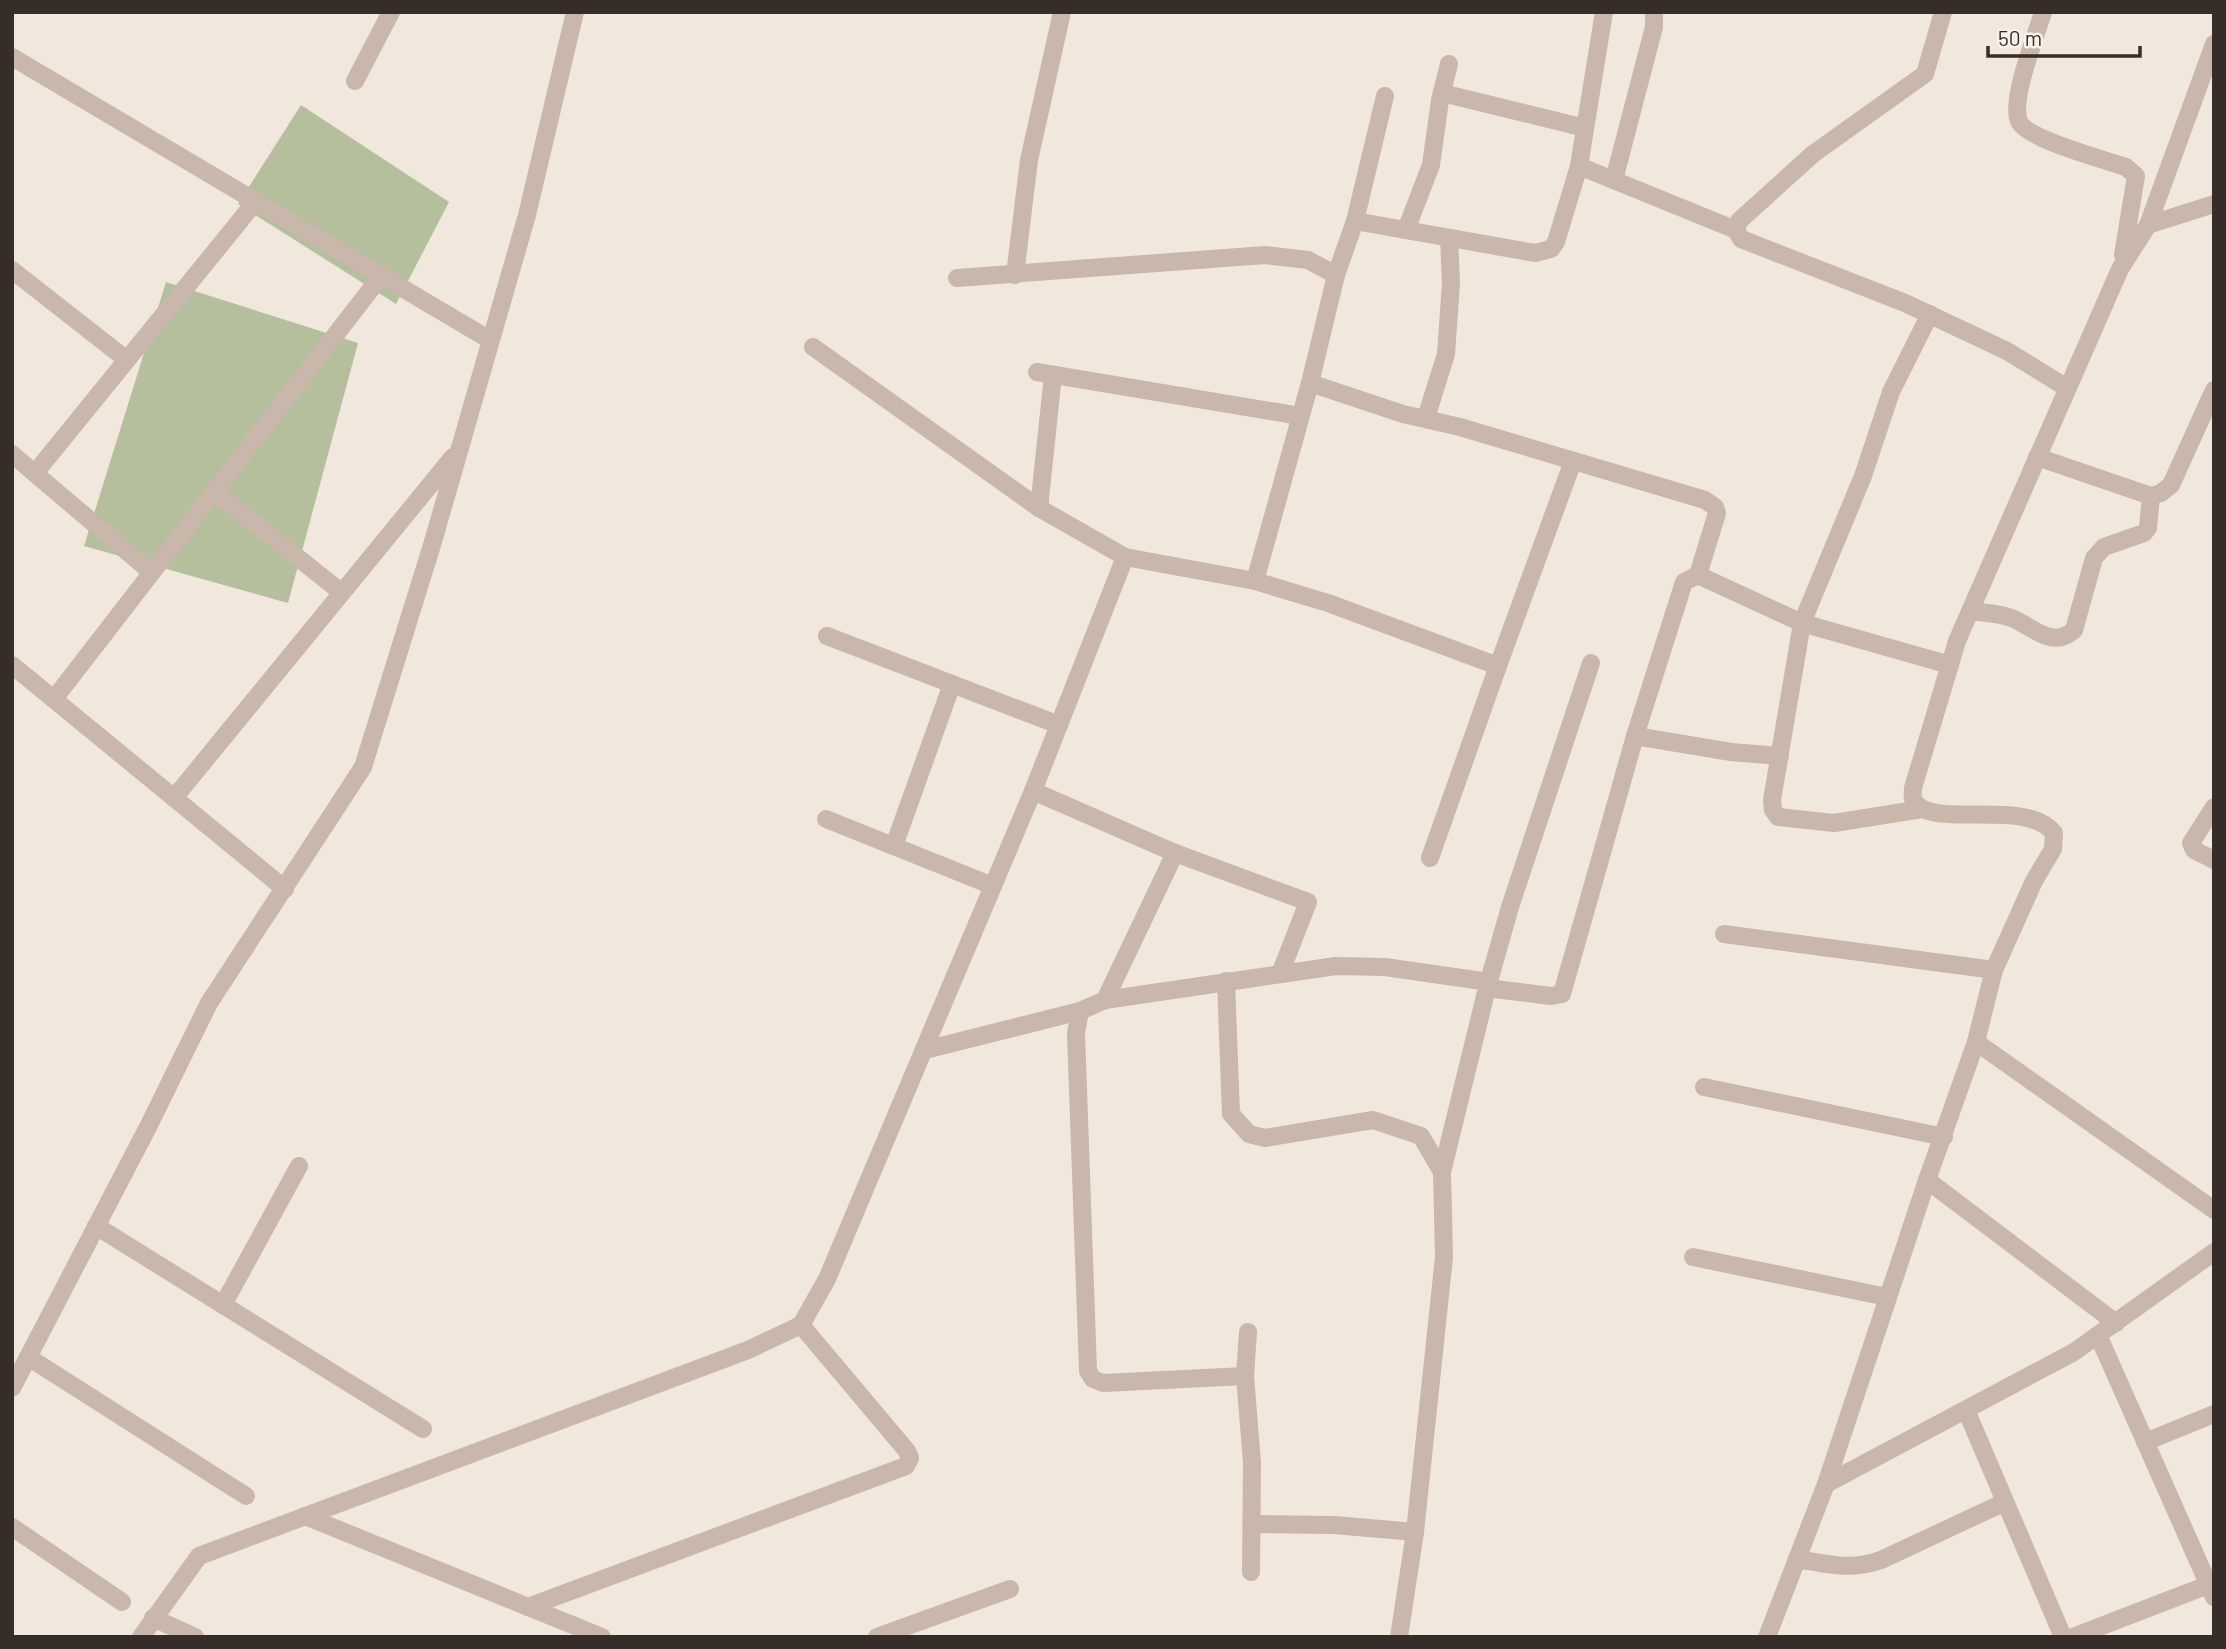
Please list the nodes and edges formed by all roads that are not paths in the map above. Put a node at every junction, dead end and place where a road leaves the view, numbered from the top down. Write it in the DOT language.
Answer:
graph roads {
  1 [pos="391,12"];
  2 [pos="575,12"];
  3 [pos="1062,12"];
  4 [pos="1604,12"];
  5 [pos="1654,12"];
  6 [pos="1943,12"];
  7 [pos="2043,12"];
  8 [pos="2214,44"];
  9 [pos="12,57"];
  10 [pos="1449,64"];
  11 [pos="355,81"];
  12 [pos="1441,93"];
  13 [pos="1385,96"];
  14 [pos="1585,128"];
  15 [pos="1579,166"];
  16 [pos="1614,180"];
  17 [pos="256,201"];
  18 [pos="2214,204"];
  19 [pos="1355,221"];
  20 [pos="2148,225"];
  21 [pos="1406,230"];
  22 [pos="1736,230"];
  23 [pos="1449,238"];
  24 [pos="2120,269"];
  25 [pos="12,270"];
  26 [pos="1015,275"];
  27 [pos="1336,275"];
  28 [pos="381,276"];
  29 [pos="957,278"];
  30 [pos="1930,314"];
  31 [pos="490,340"];
  32 [pos="813,347"];
  33 [pos="127,360"];
  34 [pos="1310,383"];
  35 [pos="2067,388"];
  36 [pos="2214,390"];
  37 [pos="1300,416"];
  38 [pos="1426,418"];
  39 [pos="458,450"];
  40 [pos="12,454"];
  41 [pos="2037,457"];
  42 [pos="1573,461"];
  43 [pos="35,473"];
  44 [pos="215,491"];
  45 [pos="2151,496"];
  46 [pos="1039,508"];
  47 [pos="1125,557"];
  48 [pos="151,572"];
  49 [pos="1698,575"];
  50 [pos="1255,580"];
  51 [pos="341,592"];
  52 [pos="1970,611"];
  53 [pos="1802,623"];
  54 [pos="827,636"];
  55 [pos="1591,663"];
  56 [pos="12,665"];
  57 [pos="1950,665"];
  58 [pos="1498,666"];
  59 [pos="952,684"];
  60 [pos="54,699"];
  61 [pos="1059,725"];
  62 [pos="1635,736"];
  63 [pos="1780,756"];
  64 [pos="1032,791"];
  65 [pos="174,797"];
  66 [pos="2214,807"];
  67 [pos="1922,809"];
  68 [pos="826,819"];
  69 [pos="894,846"];
  70 [pos="1175,853"];
  71 [pos="1430,858"];
  72 [pos="2214,860"];
  73 [pos="993,886"];
  74 [pos="285,889"];
  75 [pos="1724,934"];
  76 [pos="1994,970"];
  77 [pos="1280,974"];
  78 [pos="1226,981"];
  79 [pos="1488,985"];
  80 [pos="1105,1000"];
  81 [pos="1080,1011"];
  82 [pos="1976,1042"];
  83 [pos="925,1050"];
  84 [pos="1704,1087"];
  85 [pos="1944,1137"];
  86 [pos="299,1166"];
  87 [pos="1442,1172"];
  88 [pos="1927,1180"];
  89 [pos="2214,1210"];
  90 [pos="96,1226"];
  91 [pos="2214,1252"];
  92 [pos="1693,1257"];
  93 [pos="1887,1297"];
  94 [pos="223,1305"];
  95 [pos="2116,1323"];
  96 [pos="801,1325"];
  97 [pos="1248,1332"];
  98 [pos="2098,1335"];
  99 [pos="28,1357"];
  100 [pos="1245,1376"];
  101 [pos="12,1388"];
  102 [pos="1965,1410"];
  103 [pos="2214,1414"];
  104 [pos="423,1429"];
  105 [pos="2146,1442"];
  106 [pos="1826,1484"];
  107 [pos="246,1496"];
  108 [pos="2005,1502"];
  109 [pos="305,1516"];
  110 [pos="1253,1524"];
  111 [pos="12,1527"];
  112 [pos="1415,1532"];
  113 [pos="1797,1559"];
  114 [pos="1251,1572"];
  115 [pos="1010,1589"];
  116 [pos="2211,1591"];
  117 [pos="122,1601"];
  118 [pos="528,1607"];
  119 [pos="153,1618"];
  120 [pos="141,1637"];
  121 [pos="195,1637"];
  122 [pos="602,1637"];
  123 [pos="877,1637"];
  124 [pos="1399,1637"];
  125 [pos="1767,1637"];
  126 [pos="2063,1637"];
  127 [pos="2073,1637"];
  1 -- 11 [label="street"];
  2 -- 31 [label="street"];
  3 -- 26 [label="street"];
  4 -- 14 [label="street"];
  5 -- 16 [label="street"];
  6 -- 22 [label="street"];
  7 -- 24 [label="street"];
  8 -- 20 [label="street"];
  9 -- 17 [label="street"];
  10 -- 12 [label="street"];
  12 -- 14 [label="street"];
  12 -- 21 [label="street"];
  13 -- 19 [label="street"];
  14 -- 15 [label="street"];
  15 -- 16 [label="street"];
  15 -- 23 [label="street"];
  16 -- 22 [label="street"];
  17 -- 28 [label="street"];
  17 -- 33 [label="street"];
  18 -- 20 [label="street"];
  19 -- 21 [label="street"];
  19 -- 27 [label="street"];
  20 -- 24 [label="street"];
  21 -- 23 [label="street"];
  22 -- 30 [label="street"];
  23 -- 38 [label="street"];
  24 -- 35 [label="street"];
  25 -- 33 [label="street"];
  26 -- 27 [label="street"];
  26 -- 29 [label="street"];
  27 -- 34 [label="street"];
  28 -- 31 [label="street"];
  28 -- 44 [label="street"];
  30 -- 35 [label="street"];
  30 -- 53 [label="street"];
  31 -- 39 [label="street"];
  32 -- 46 [label="street"];
  33 -- 43 [label="street"];
  34 -- 37 [label="street"];
  34 -- 38 [label="street"];
  35 -- 41 [label="street"];
  36 -- 45 [label="street"];
  37 -- 46 [label="street"];
  37 -- 50 [label="street"];
  38 -- 42 [label="street"];
  39 -- 51 [label="street"];
  39 -- 74 [label="street"];
  40 -- 43 [label="street"];
  41 -- 45 [label="street"];
  41 -- 52 [label="street"];
  42 -- 49 [label="street"];
  42 -- 58 [label="street"];
  43 -- 48 [label="street"];
  44 -- 48 [label="street"];
  44 -- 51 [label="street"];
  45 -- 52 [label="street"];
  46 -- 47 [label="street"];
  47 -- 50 [label="street"];
  47 -- 61 [label="street"];
  48 -- 60 [label="street"];
  49 -- 53 [label="street"];
  49 -- 62 [label="street"];
  50 -- 58 [label="street"];
  51 -- 65 [label="street"];
  52 -- 57 [label="street"];
  53 -- 57 [label="street"];
  53 -- 63 [label="street"];
  54 -- 59 [label="street"];
  55 -- 79 [label="street"];
  56 -- 60 [label="street"];
  57 -- 67 [label="street"];
  58 -- 71 [label="street"];
  59 -- 61 [label="street"];
  59 -- 69 [label="street"];
  60 -- 65 [label="street"];
  61 -- 64 [label="street"];
  62 -- 63 [label="street"];
  62 -- 79 [label="street"];
  63 -- 67 [label="street"];
  64 -- 70 [label="street"];
  64 -- 73 [label="street"];
  65 -- 74 [label="street"];
  66 -- 72 [label="street"];
  67 -- 76 [label="street"];
  68 -- 69 [label="street"];
  69 -- 73 [label="street"];
  70 -- 77 [label="street"];
  70 -- 80 [label="street"];
  73 -- 83 [label="street"];
  74 -- 90 [label="street"];
  75 -- 76 [label="street"];
  76 -- 82 [label="street"];
  77 -- 78 [label="street"];
  77 -- 79 [label="street"];
  78 -- 80 [label="street"];
  78 -- 87 [label="street"];
  79 -- 87 [label="street"];
  80 -- 81 [label="street"];
  81 -- 83 [label="street"];
  81 -- 100 [label="street"];
  82 -- 85 [label="street"];
  82 -- 89 [label="street"];
  83 -- 96 [label="street"];
  84 -- 85 [label="street"];
  85 -- 88 [label="street"];
  86 -- 94 [label="street"];
  87 -- 112 [label="street"];
  88 -- 93 [label="street"];
  88 -- 95 [label="street"];
  90 -- 94 [label="street"];
  90 -- 99 [label="street"];
  91 -- 95 [label="street"];
  92 -- 93 [label="street"];
  93 -- 106 [label="street"];
  94 -- 104 [label="street"];
  95 -- 98 [label="street"];
  96 -- 109 [label="street"];
  96 -- 118 [label="street"];
  97 -- 100 [label="street"];
  98 -- 102 [label="street"];
  98 -- 105 [label="street"];
  99 -- 101 [label="street"];
  99 -- 107 [label="street"];
  100 -- 110 [label="street"];
  102 -- 106 [label="street"];
  102 -- 108 [label="street"];
  103 -- 105 [label="street"];
  105 -- 116 [label="street"];
  106 -- 113 [label="street"];
  108 -- 113 [label="street"];
  108 -- 126 [label="street"];
  109 -- 118 [label="street"];
  109 -- 119 [label="street"];
  110 -- 112 [label="street"];
  110 -- 114 [label="street"];
  111 -- 117 [label="street"];
  112 -- 124 [label="street"];
  113 -- 125 [label="street"];
  115 -- 123 [label="street"];
  116 -- 127 [label="street"];
  118 -- 122 [label="street"];
  119 -- 120 [label="street"];
  119 -- 121 [label="street"];
}
